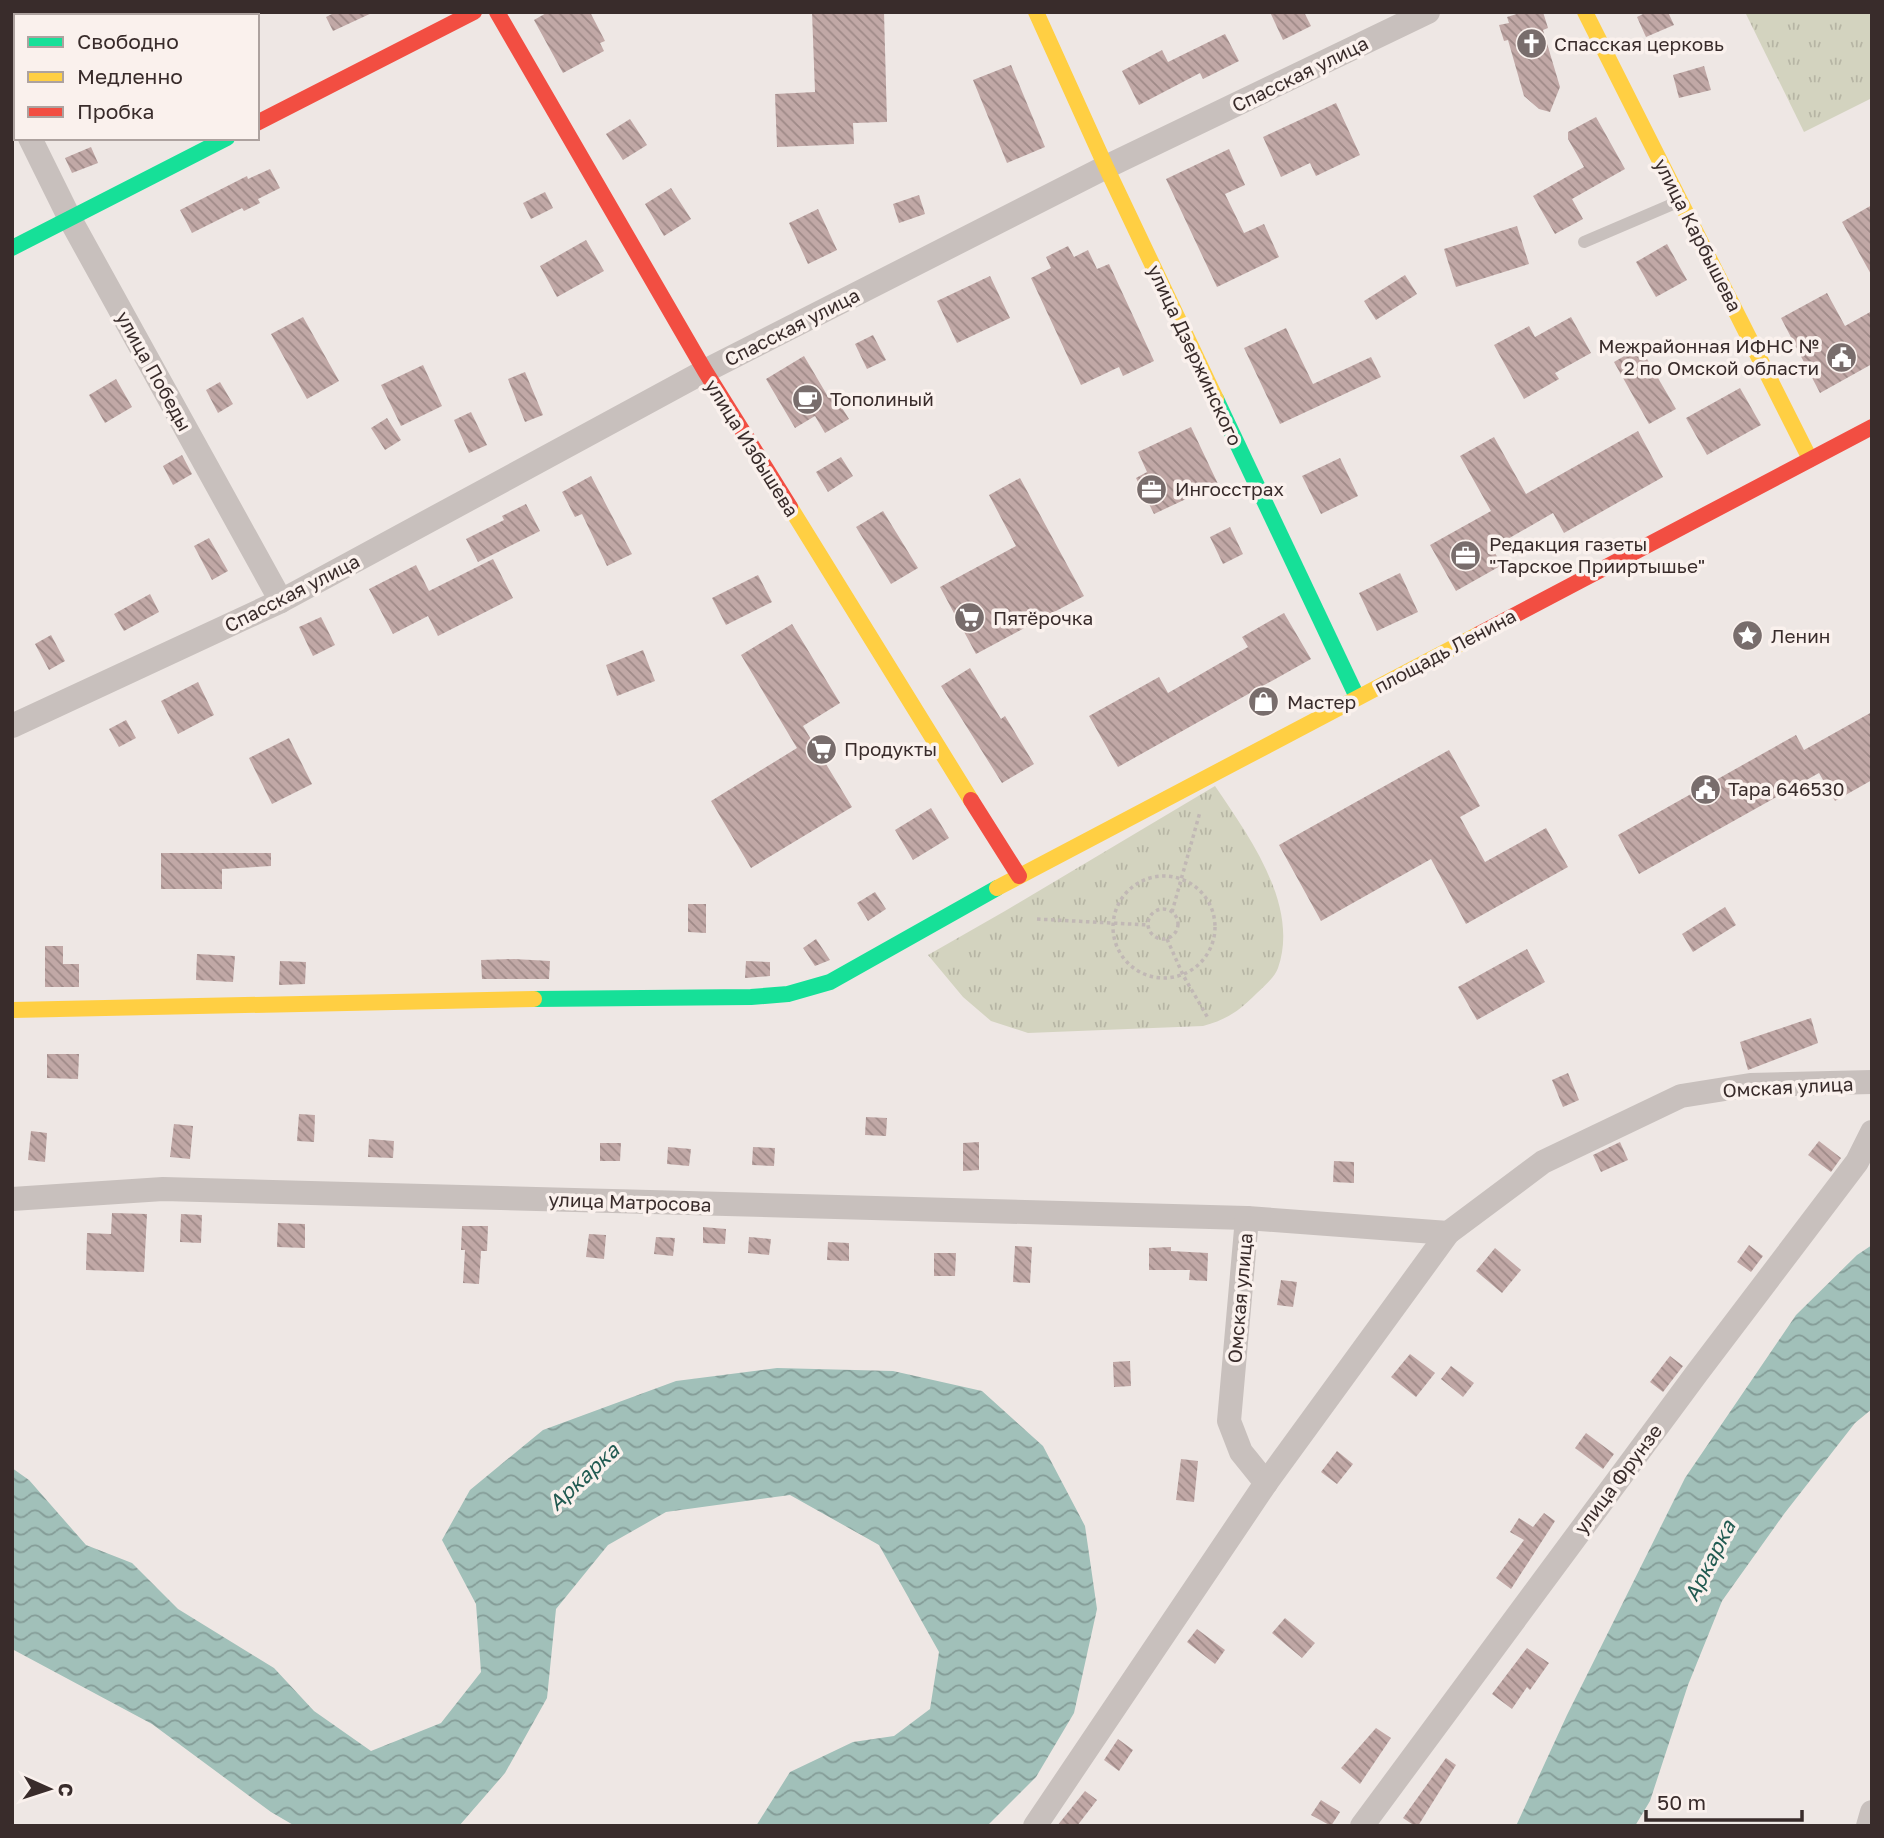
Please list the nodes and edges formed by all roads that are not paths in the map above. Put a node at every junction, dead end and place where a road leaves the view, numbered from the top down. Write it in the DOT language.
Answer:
graph roads {
  1 [pos="474,12"];
  2 [pos="497,12"];
  3 [pos="1036,12"];
  4 [pos="1427,12"];
  5 [pos="1585,12"];
  6 [pos="259,122"];
  7 [pos="31,140"];
  8 [pos="223,140"];
  9 [pos="1106,167"];
  10 [pos="1680,201"];
  11 [pos="70,219"];
  12 [pos="1584,243"];
  13 [pos="12,248"];
  14 [pos="705,371"];
  15 [pos="1872,427"];
  16 [pos="1810,459"];
  17 [pos="281,601"];
  18 [pos="1357,697"];
  19 [pos="12,726"];
  20 [pos="1019,876"];
  21 [pos="12,1010"];
  22 [pos="1872,1082"];
  23 [pos="1872,1132"];
  24 [pos="12,1199"];
  25 [pos="1247,1218"];
  26 [pos="1448,1233"];
  27 [pos="1266,1483"];
  28 [pos="1872,1812"];
  29 [pos="1035,1826"];
  30 [pos="1362,1826"];
  31 [pos="1868,1826"];
  1 -- 6 [label="street"];
  2 -- 14 [label="street, улица Избышева"];
  3 -- 9 [label="street, улица Дзержинского"];
  4 -- 9 [label="street, Спасская улица"];
  5 -- 10 [label="street, улица Карбышева"];
  7 -- 11 [label="street, улица Победы"];
  8 -- 11 [label="street"];
  9 -- 14 [label="street, Спасская улица"];
  9 -- 18 [label="street, улица Дзержинского"];
  10 -- 12 [label="lane"];
  10 -- 16 [label="street, улица Карбышева"];
  11 -- 13 [label="street"];
  11 -- 17 [label="street, улица Победы"];
  14 -- 17 [label="street, Спасская улица"];
  14 -- 20 [label="street, улица Избышева"];
  15 -- 16 [label="street, площадь Ленина"];
  16 -- 18 [label="street, площадь Ленина"];
  17 -- 19 [label="street, Спасская улица"];
  18 -- 20 [label="street, площадь Ленина"];
  20 -- 21 [label="street, площадь Ленина"];
  22 -- 26 [label="street, Омская улица"];
  23 -- 30 [label="street, улица Фрунзе"];
  24 -- 25 [label="street, улица Матросова"];
  25 -- 26 [label="street, Омская улица"];
  25 -- 27 [label="street, Омская улица"];
  26 -- 27 [label="street, Омская улица"];
  27 -- 29 [label="street, Омская улица"];
  28 -- 31 [label="street"];
}
